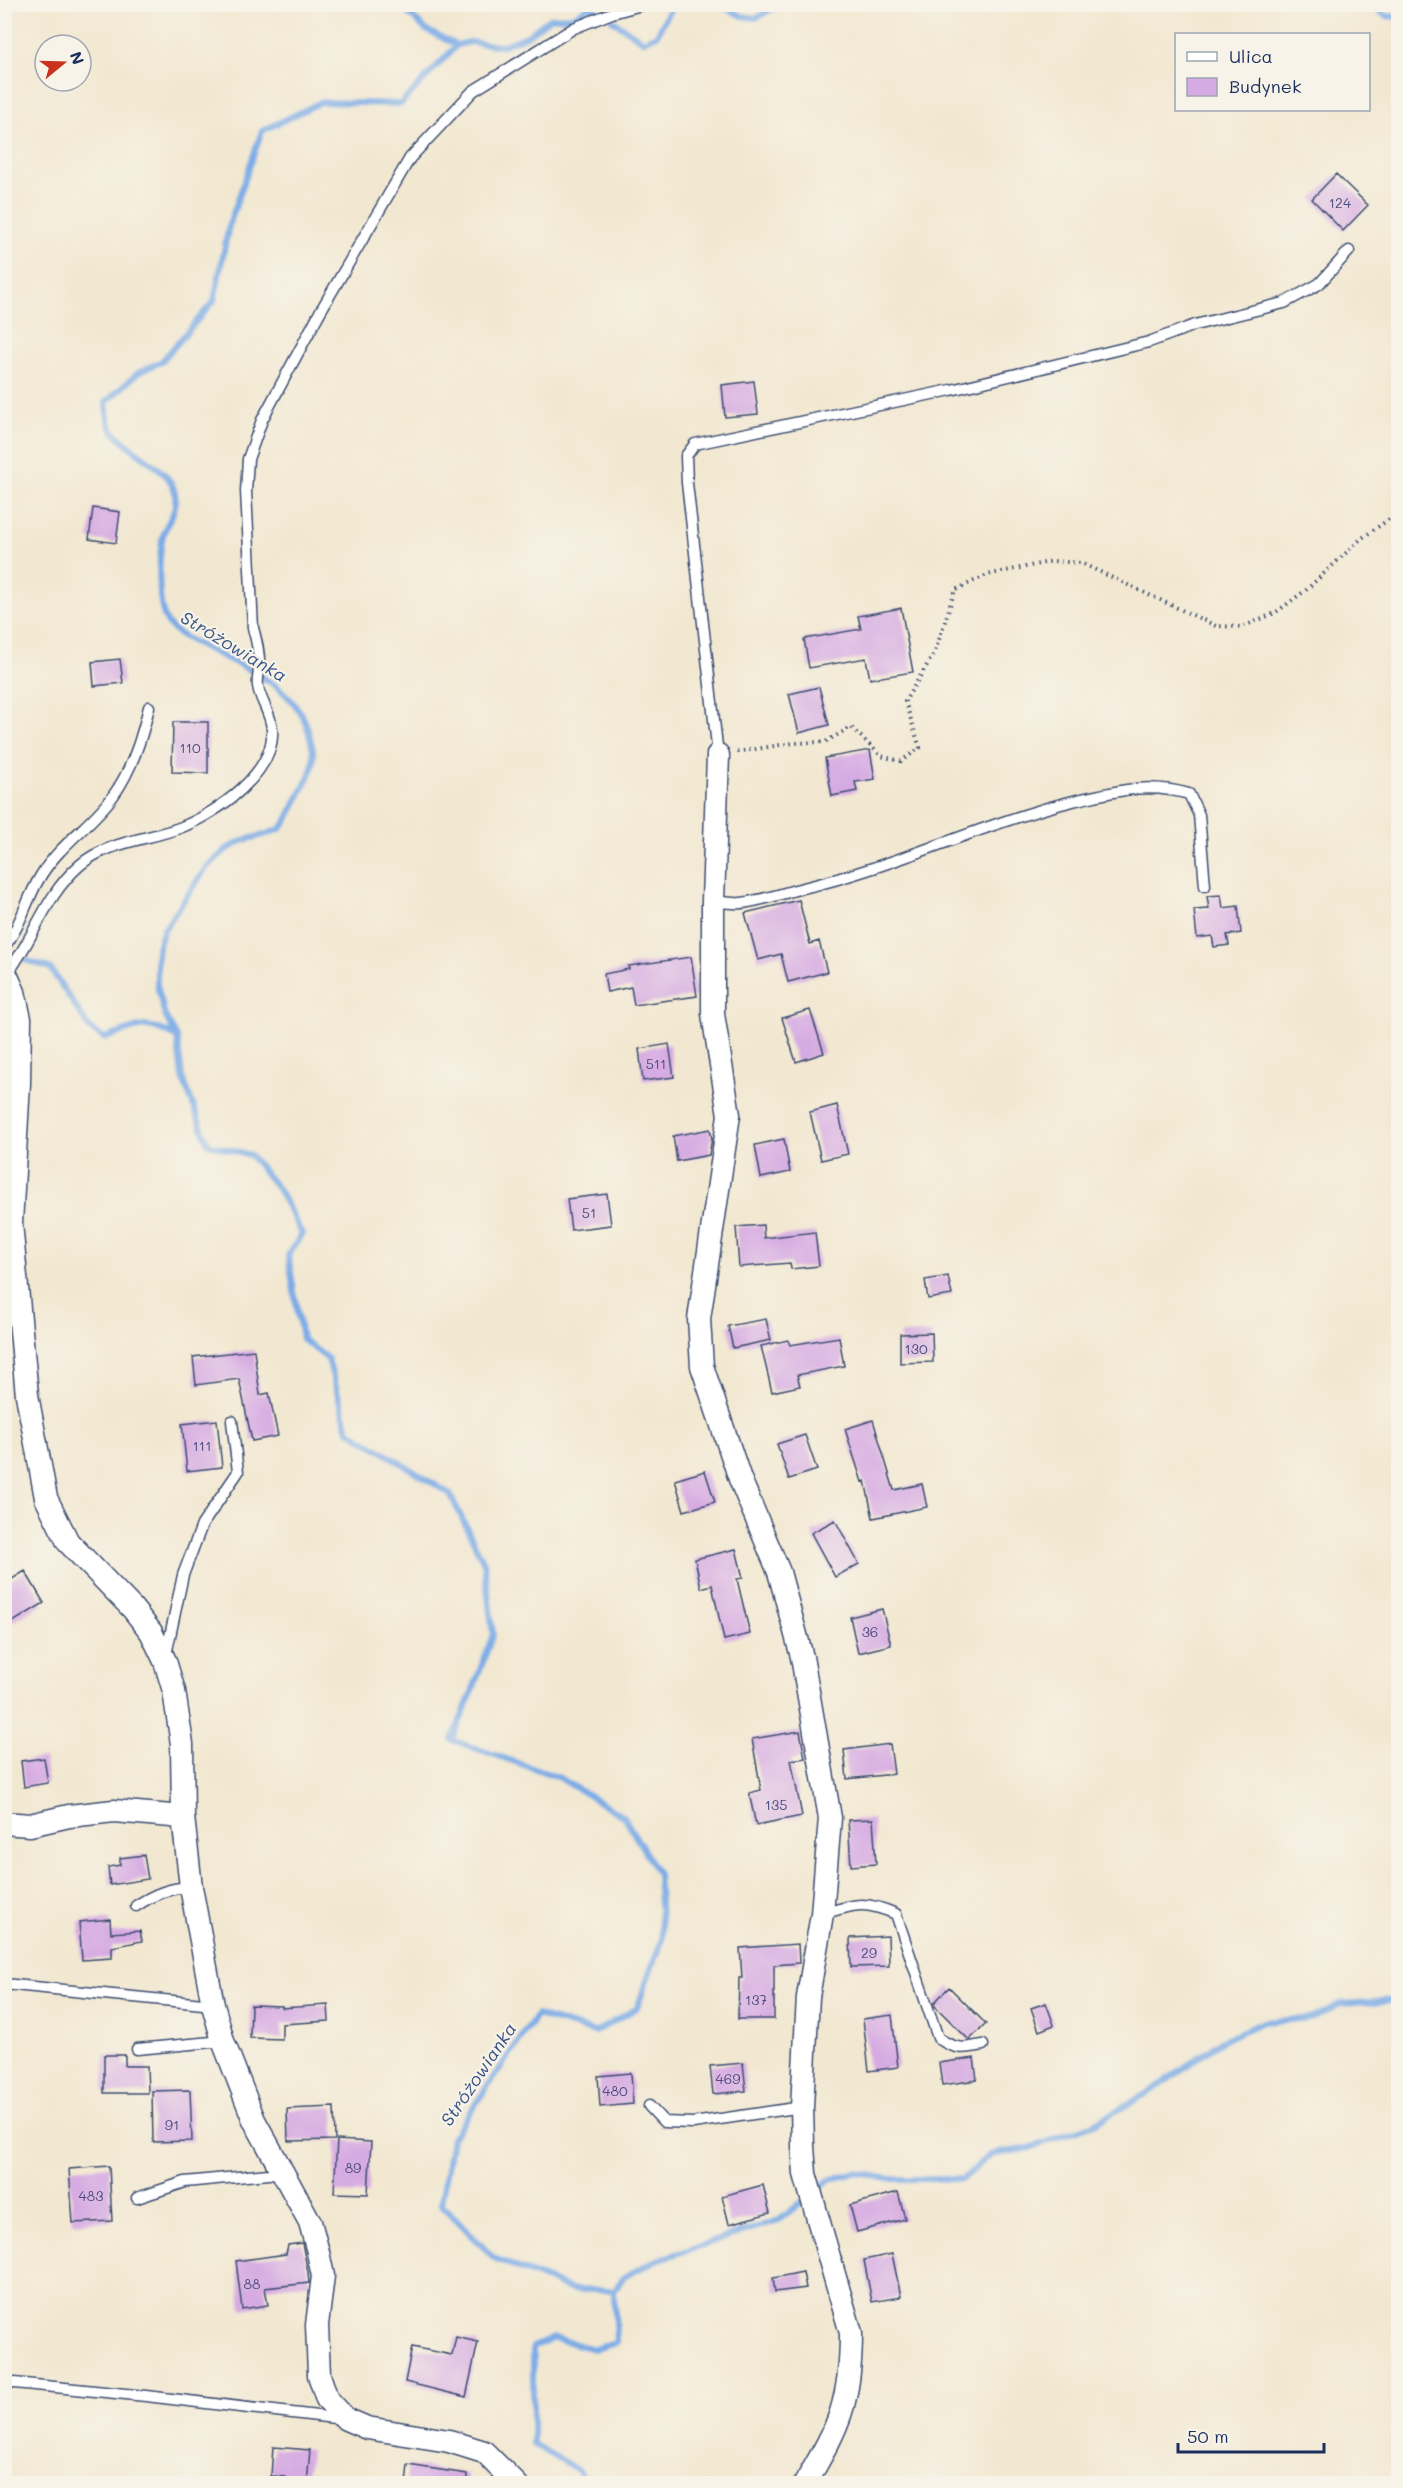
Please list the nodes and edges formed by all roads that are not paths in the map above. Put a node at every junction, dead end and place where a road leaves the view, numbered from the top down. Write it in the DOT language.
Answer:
graph roads {
  1 [pos="645,4"];
  2 [pos="1349,251"];
  3 [pos="149,707"];
  4 [pos="718,755"];
  5 [pos="1205,886"];
  6 [pos="713,901"];
  7 [pos="4,946"];
  8 [pos="6,972"];
  9 [pos="232,1421"];
  10 [pos="165,1661"];
  11 [pos="183,1817"];
  12 [pos="4,1823"];
  13 [pos="191,1887"];
  14 [pos="136,1906"];
  15 [pos="822,1914"];
  16 [pos="4,1984"];
  17 [pos="213,2005"];
  18 [pos="223,2041"];
  19 [pos="983,2045"];
  20 [pos="137,2049"];
  21 [pos="649,2106"];
  22 [pos="802,2107"];
  23 [pos="280,2170"];
  24 [pos="137,2198"];
  25 [pos="4,2382"];
  26 [pos="346,2419"];
  27 [pos="516,2484"];
  28 [pos="805,2484"];
  1 -- 8 [label="lane"];
  2 -- 4 [label="lane"];
  3 -- 7 [label="lane"];
  4 -- 6 [label="street"];
  5 -- 6 [label="lane"];
  6 -- 15 [label="street"];
  8 -- 10 [label="street"];
  9 -- 10 [label="lane"];
  10 -- 11 [label="street"];
  11 -- 12 [label="street"];
  11 -- 13 [label="street"];
  13 -- 14 [label="lane"];
  13 -- 17 [label="street"];
  15 -- 19 [label="lane"];
  15 -- 22 [label="street"];
  16 -- 17 [label="lane"];
  17 -- 18 [label="street"];
  18 -- 20 [label="lane"];
  18 -- 23 [label="street"];
  21 -- 22 [label="lane"];
  22 -- 28 [label="street"];
  23 -- 24 [label="lane"];
  23 -- 26 [label="street"];
  25 -- 26 [label="lane"];
  26 -- 27 [label="street"];
}
